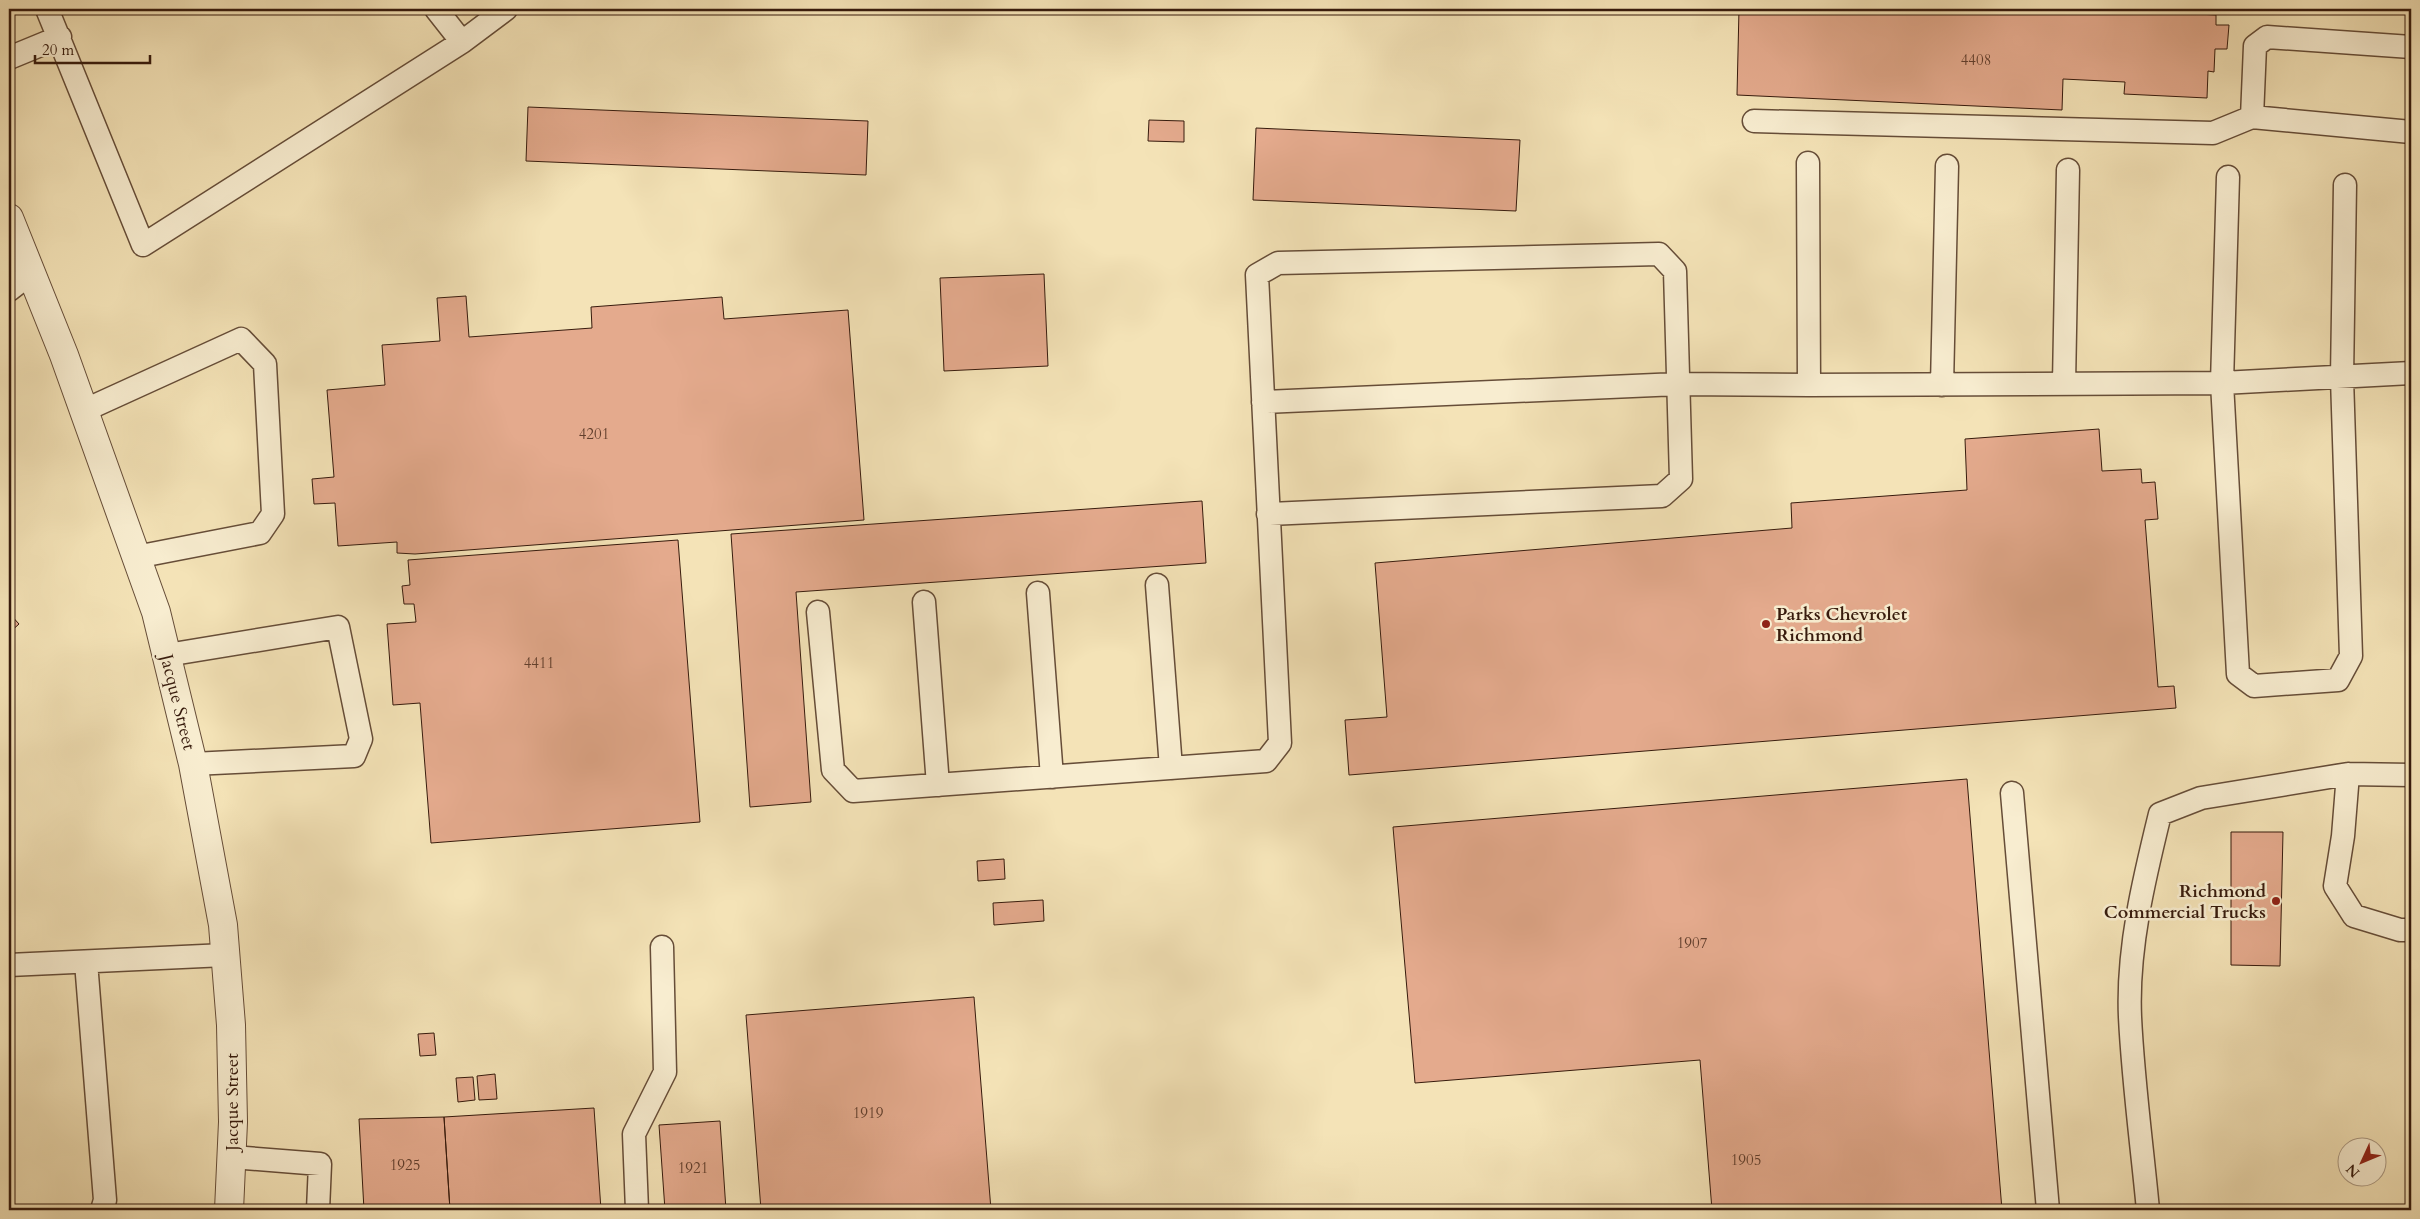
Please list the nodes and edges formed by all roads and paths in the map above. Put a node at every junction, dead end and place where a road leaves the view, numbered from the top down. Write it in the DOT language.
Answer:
graph roads {
  1 [pos="47,9"];
  2 [pos="436,9"];
  3 [pos="506,9"];
  4 [pos="60,37"];
  5 [pos="462,42"];
  6 [pos="2411,47"];
  7 [pos="9,58"];
  8 [pos="2252,118"];
  9 [pos="1754,122"];
  10 [pos="2411,132"];
  11 [pos="1808,162"];
  12 [pos="1947,166"];
  13 [pos="2068,170"];
  14 [pos="2228,177"];
  15 [pos="2345,185"];
  16 [pos="9,218"];
  17 [pos="31,273"];
  18 [pos="9,290"];
  19 [pos="2411,373"];
  20 [pos="2342,378"];
  21 [pos="2222,383"];
  22 [pos="1678,384"];
  23 [pos="2064,384"];
  24 [pos="1942,385"];
  25 [pos="1809,386"];
  26 [pos="1263,402"];
  27 [pos="84,411"];
  28 [pos="1268,514"];
  29 [pos="136,556"];
  30 [pos="1158,585"];
  31 [pos="1038,593"];
  32 [pos="924,602"];
  33 [pos="818,612"];
  34 [pos="167,656"];
  35 [pos="193,764"];
  36 [pos="1171,768"];
  37 [pos="2348,774"];
  38 [pos="2411,774"];
  39 [pos="1052,777"];
  40 [pos="938,785"];
  41 [pos="2012,793"];
  42 [pos="2411,930"];
  43 [pos="662,947"];
  44 [pos="225,955"];
  45 [pos="86,962"];
  46 [pos="9,965"];
  47 [pos="232,1157"];
  48 [pos="102,1210"];
  49 [pos="230,1210"];
  50 [pos="318,1210"];
  51 [pos="637,1210"];
  52 [pos="2048,1210"];
  53 [pos="2148,1210"];
  1 -- 4 [label="lane"];
  2 -- 5 [label="lane"];
  3 -- 5 [label="lane"];
  4 -- 5 [label="lane"];
  4 -- 7 [label="lane"];
  6 -- 8 [label="lane"];
  8 -- 9 [label="lane"];
  8 -- 10 [label="lane"];
  11 -- 25 [label="lane"];
  12 -- 24 [label="lane"];
  13 -- 23 [label="lane"];
  14 -- 21 [label="lane"];
  15 -- 20 [label="lane"];
  16 -- 17 [label="street, Jacque Street"];
  17 -- 18 [label="lane"];
  17 -- 27 [label="street, Jacque Street"];
  19 -- 20 [label="lane"];
  20 -- 21 [label="lane"];
  20 -- 21 [label="lane"];
  21 -- 23 [label="lane"];
  22 -- 25 [label="lane"];
  22 -- 26 [label="lane"];
  22 -- 26 [label="lane"];
  22 -- 28 [label="lane"];
  23 -- 24 [label="lane"];
  24 -- 25 [label="lane"];
  26 -- 28 [label="lane"];
  27 -- 29 [label="street, Jacque Street"];
  27 -- 29 [label="lane"];
  28 -- 36 [label="lane"];
  29 -- 34 [label="street, Jacque Street"];
  30 -- 36 [label="lane"];
  31 -- 39 [label="lane"];
  32 -- 40 [label="lane"];
  33 -- 40 [label="lane"];
  34 -- 35 [label="street, Jacque Street"];
  34 -- 35 [label="lane"];
  35 -- 44 [label="street, Jacque Street"];
  36 -- 39 [label="lane"];
  37 -- 38 [label="lane"];
  37 -- 42 [label="lane"];
  37 -- 53 [label="lane"];
  39 -- 40 [label="lane"];
  41 -- 52 [label="lane"];
  43 -- 51 [label="lane"];
  44 -- 45 [label="lane"];
  44 -- 47 [label="street, Jacque Street"];
  45 -- 46 [label="lane"];
  45 -- 48 [label="lane"];
  47 -- 49 [label="street, Jacque Street"];
  47 -- 50 [label="lane"];
}
